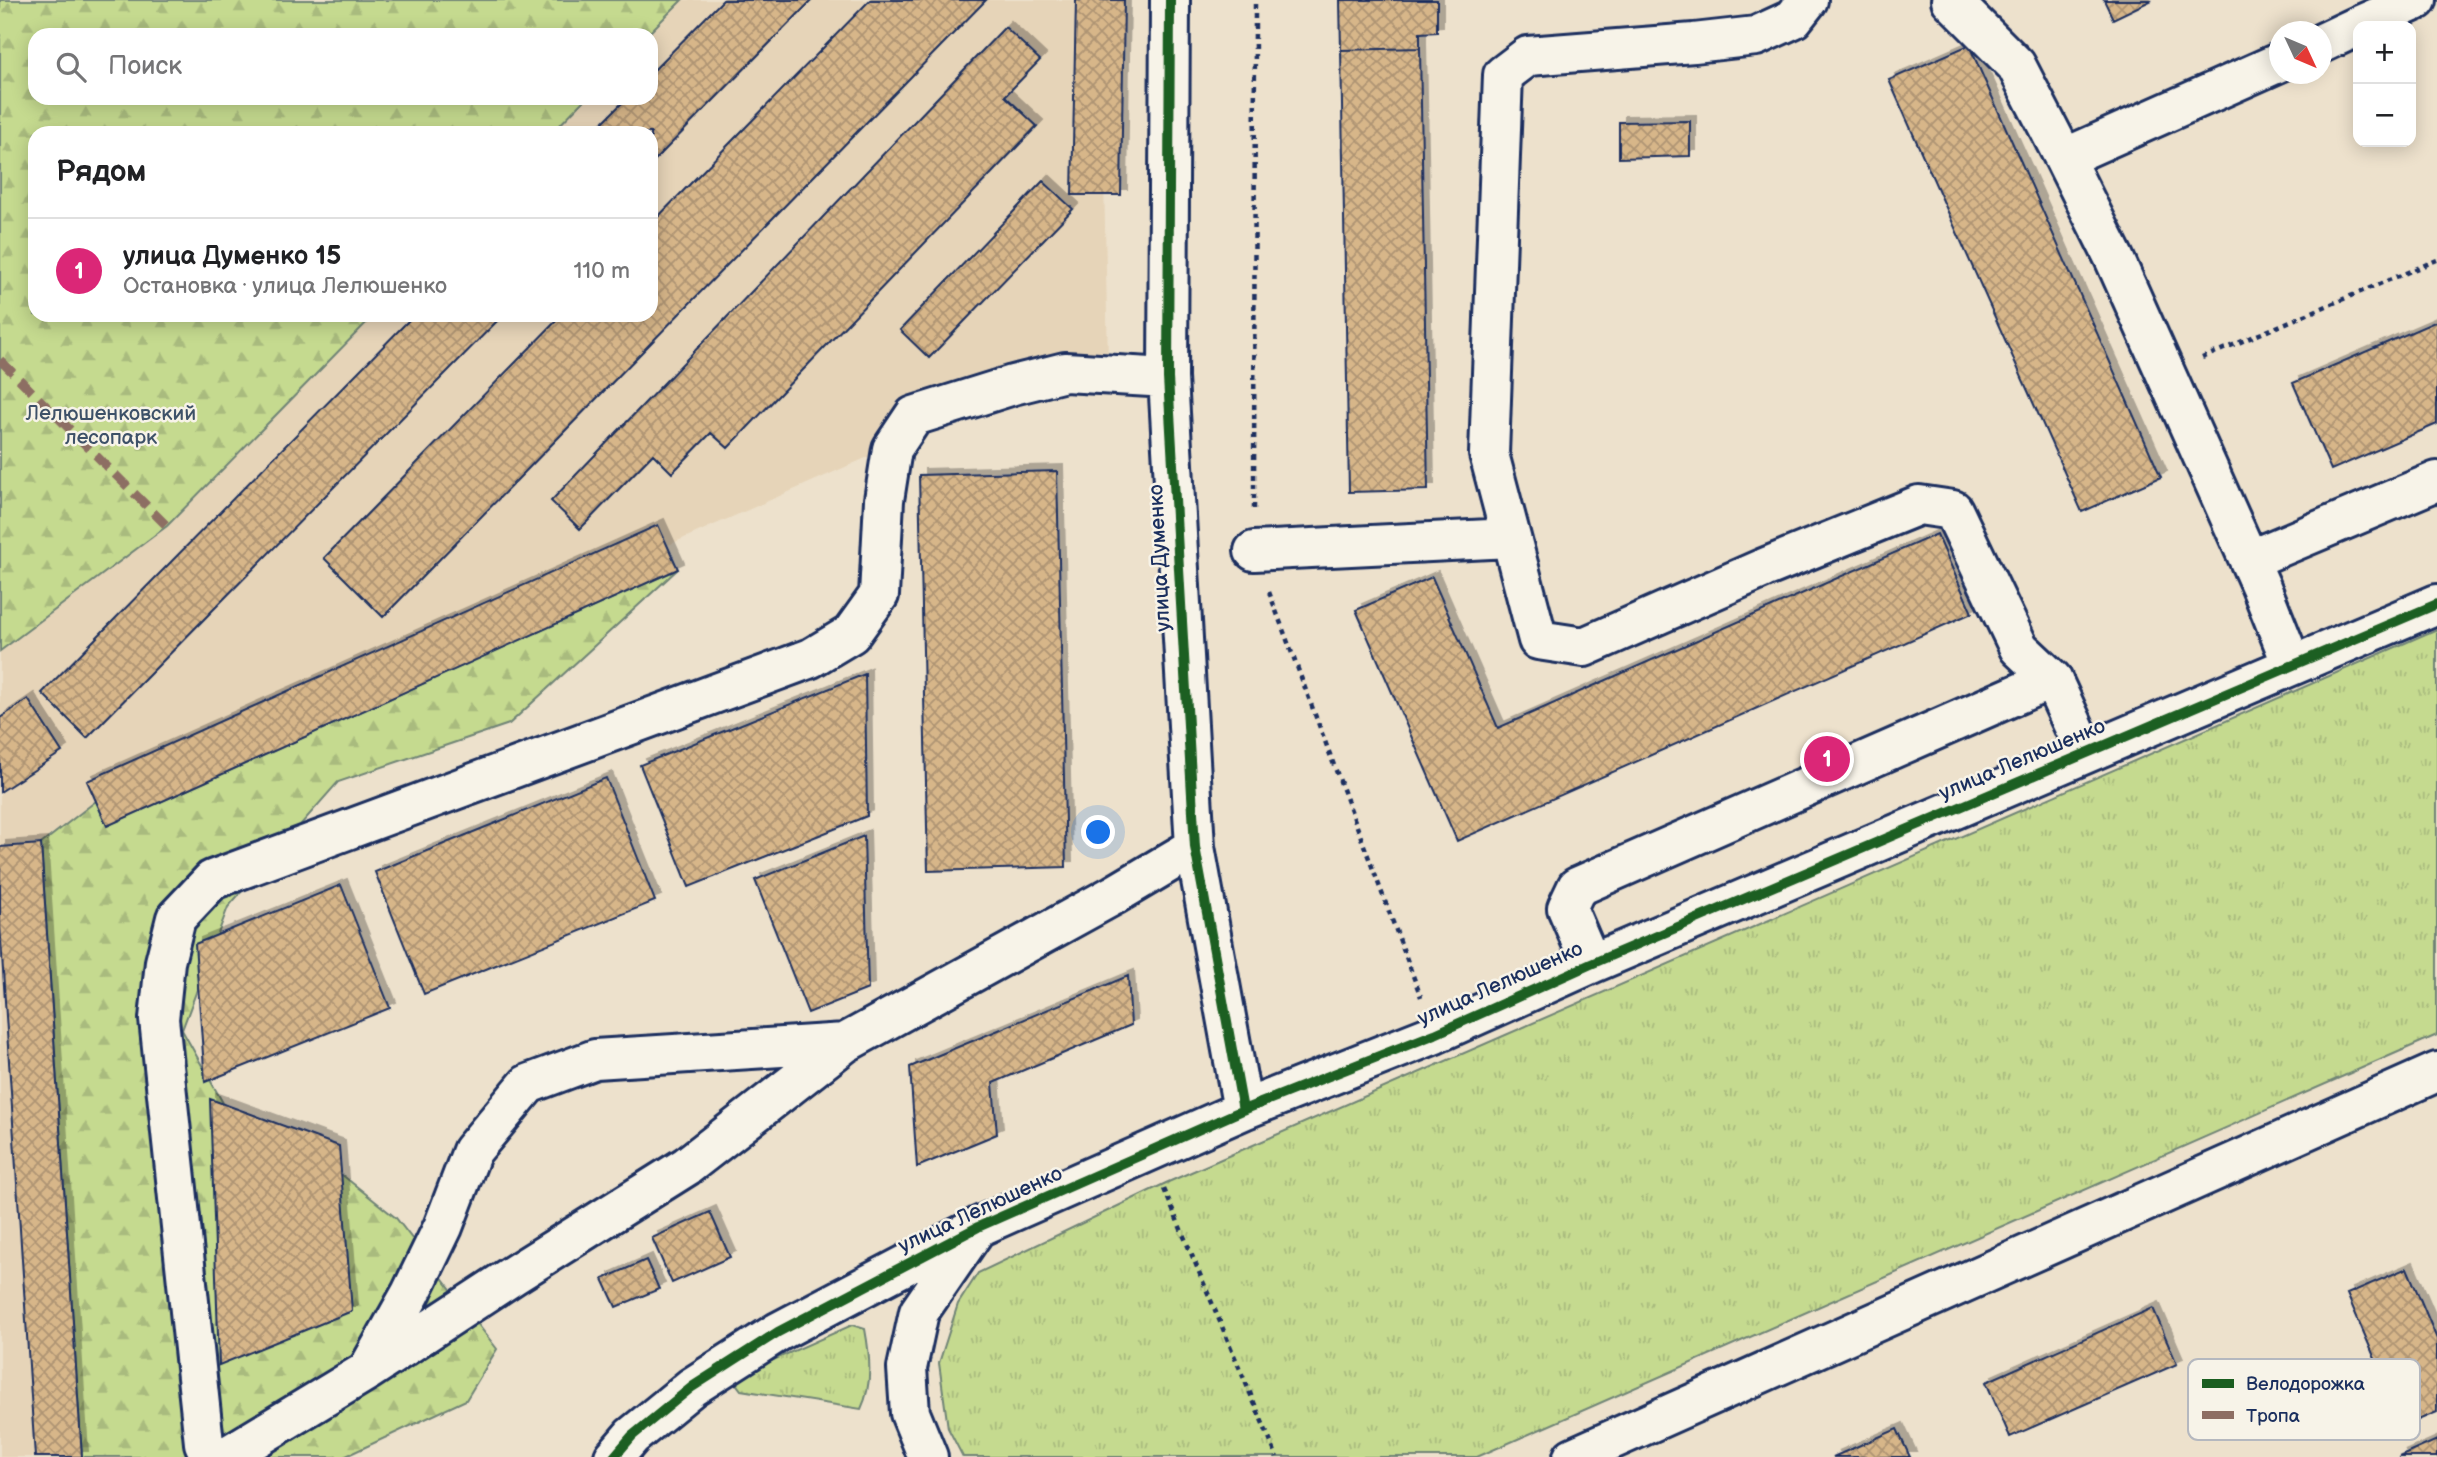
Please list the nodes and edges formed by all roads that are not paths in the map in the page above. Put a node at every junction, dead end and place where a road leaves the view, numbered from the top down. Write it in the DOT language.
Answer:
graph roads {
  1 [pos="1170,0"];
  2 [pos="1808,0"];
  3 [pos="1951,0"];
  4 [pos="2417,0"];
  5 [pos="2369,21"];
  6 [pos="2353,28"];
  7 [pos="2332,38"];
  8 [pos="2269,67"];
  9 [pos="2064,158"];
  10 [pos="1168,379"];
  11 [pos="2437,481"];
  12 [pos="1510,538"];
  13 [pos="1254,551"];
  14 [pos="2249,560"];
  15 [pos="2437,604"];
  16 [pos="2292,665"];
  17 [pos="2052,679"];
  18 [pos="2086,753"];
  19 [pos="1195,847"];
  20 [pos="1591,964"];
  21 [pos="845,1042"];
  22 [pos="2437,1072"];
  23 [pos="1243,1110"];
  24 [pos="978,1227"];
  25 [pos="367,1370"];
  26 [pos="210,1457"];
  27 [pos="225,1457"];
  28 [pos="614,1457"];
  29 [pos="928,1457"];
  30 [pos="1573,1457"];
  1 -- 10 [label="street, улица Думенко"];
  2 -- 12 [label="street"];
  3 -- 9 [label="street"];
  4 -- 5 [label="street"];
  6 -- 7 [label="street"];
  8 -- 9 [label="street"];
  9 -- 14 [label="street"];
  10 -- 19 [label="street, улица Думенко"];
  10 -- 26 [label="street"];
  11 -- 14 [label="street"];
  12 -- 13 [label="street"];
  12 -- 17 [label="street"];
  14 -- 16 [label="street"];
  15 -- 16 [label="street, улица Лелюшенко"];
  16 -- 18 [label="street, улица Лелюшенко"];
  17 -- 18 [label="street"];
  17 -- 20 [label="street"];
  18 -- 20 [label="street, улица Лелюшенко"];
  19 -- 21 [label="street"];
  19 -- 23 [label="street, улица Думенко"];
  20 -- 23 [label="street, улица Лелюшенко"];
  21 -- 25 [label="street"];
  21 -- 25 [label="street"];
  22 -- 30 [label="street"];
  23 -- 24 [label="street, улица Лелюшенко"];
  24 -- 28 [label="street, улица Лелюшенко"];
  24 -- 29 [label="street"];
  25 -- 27 [label="street"];
}
